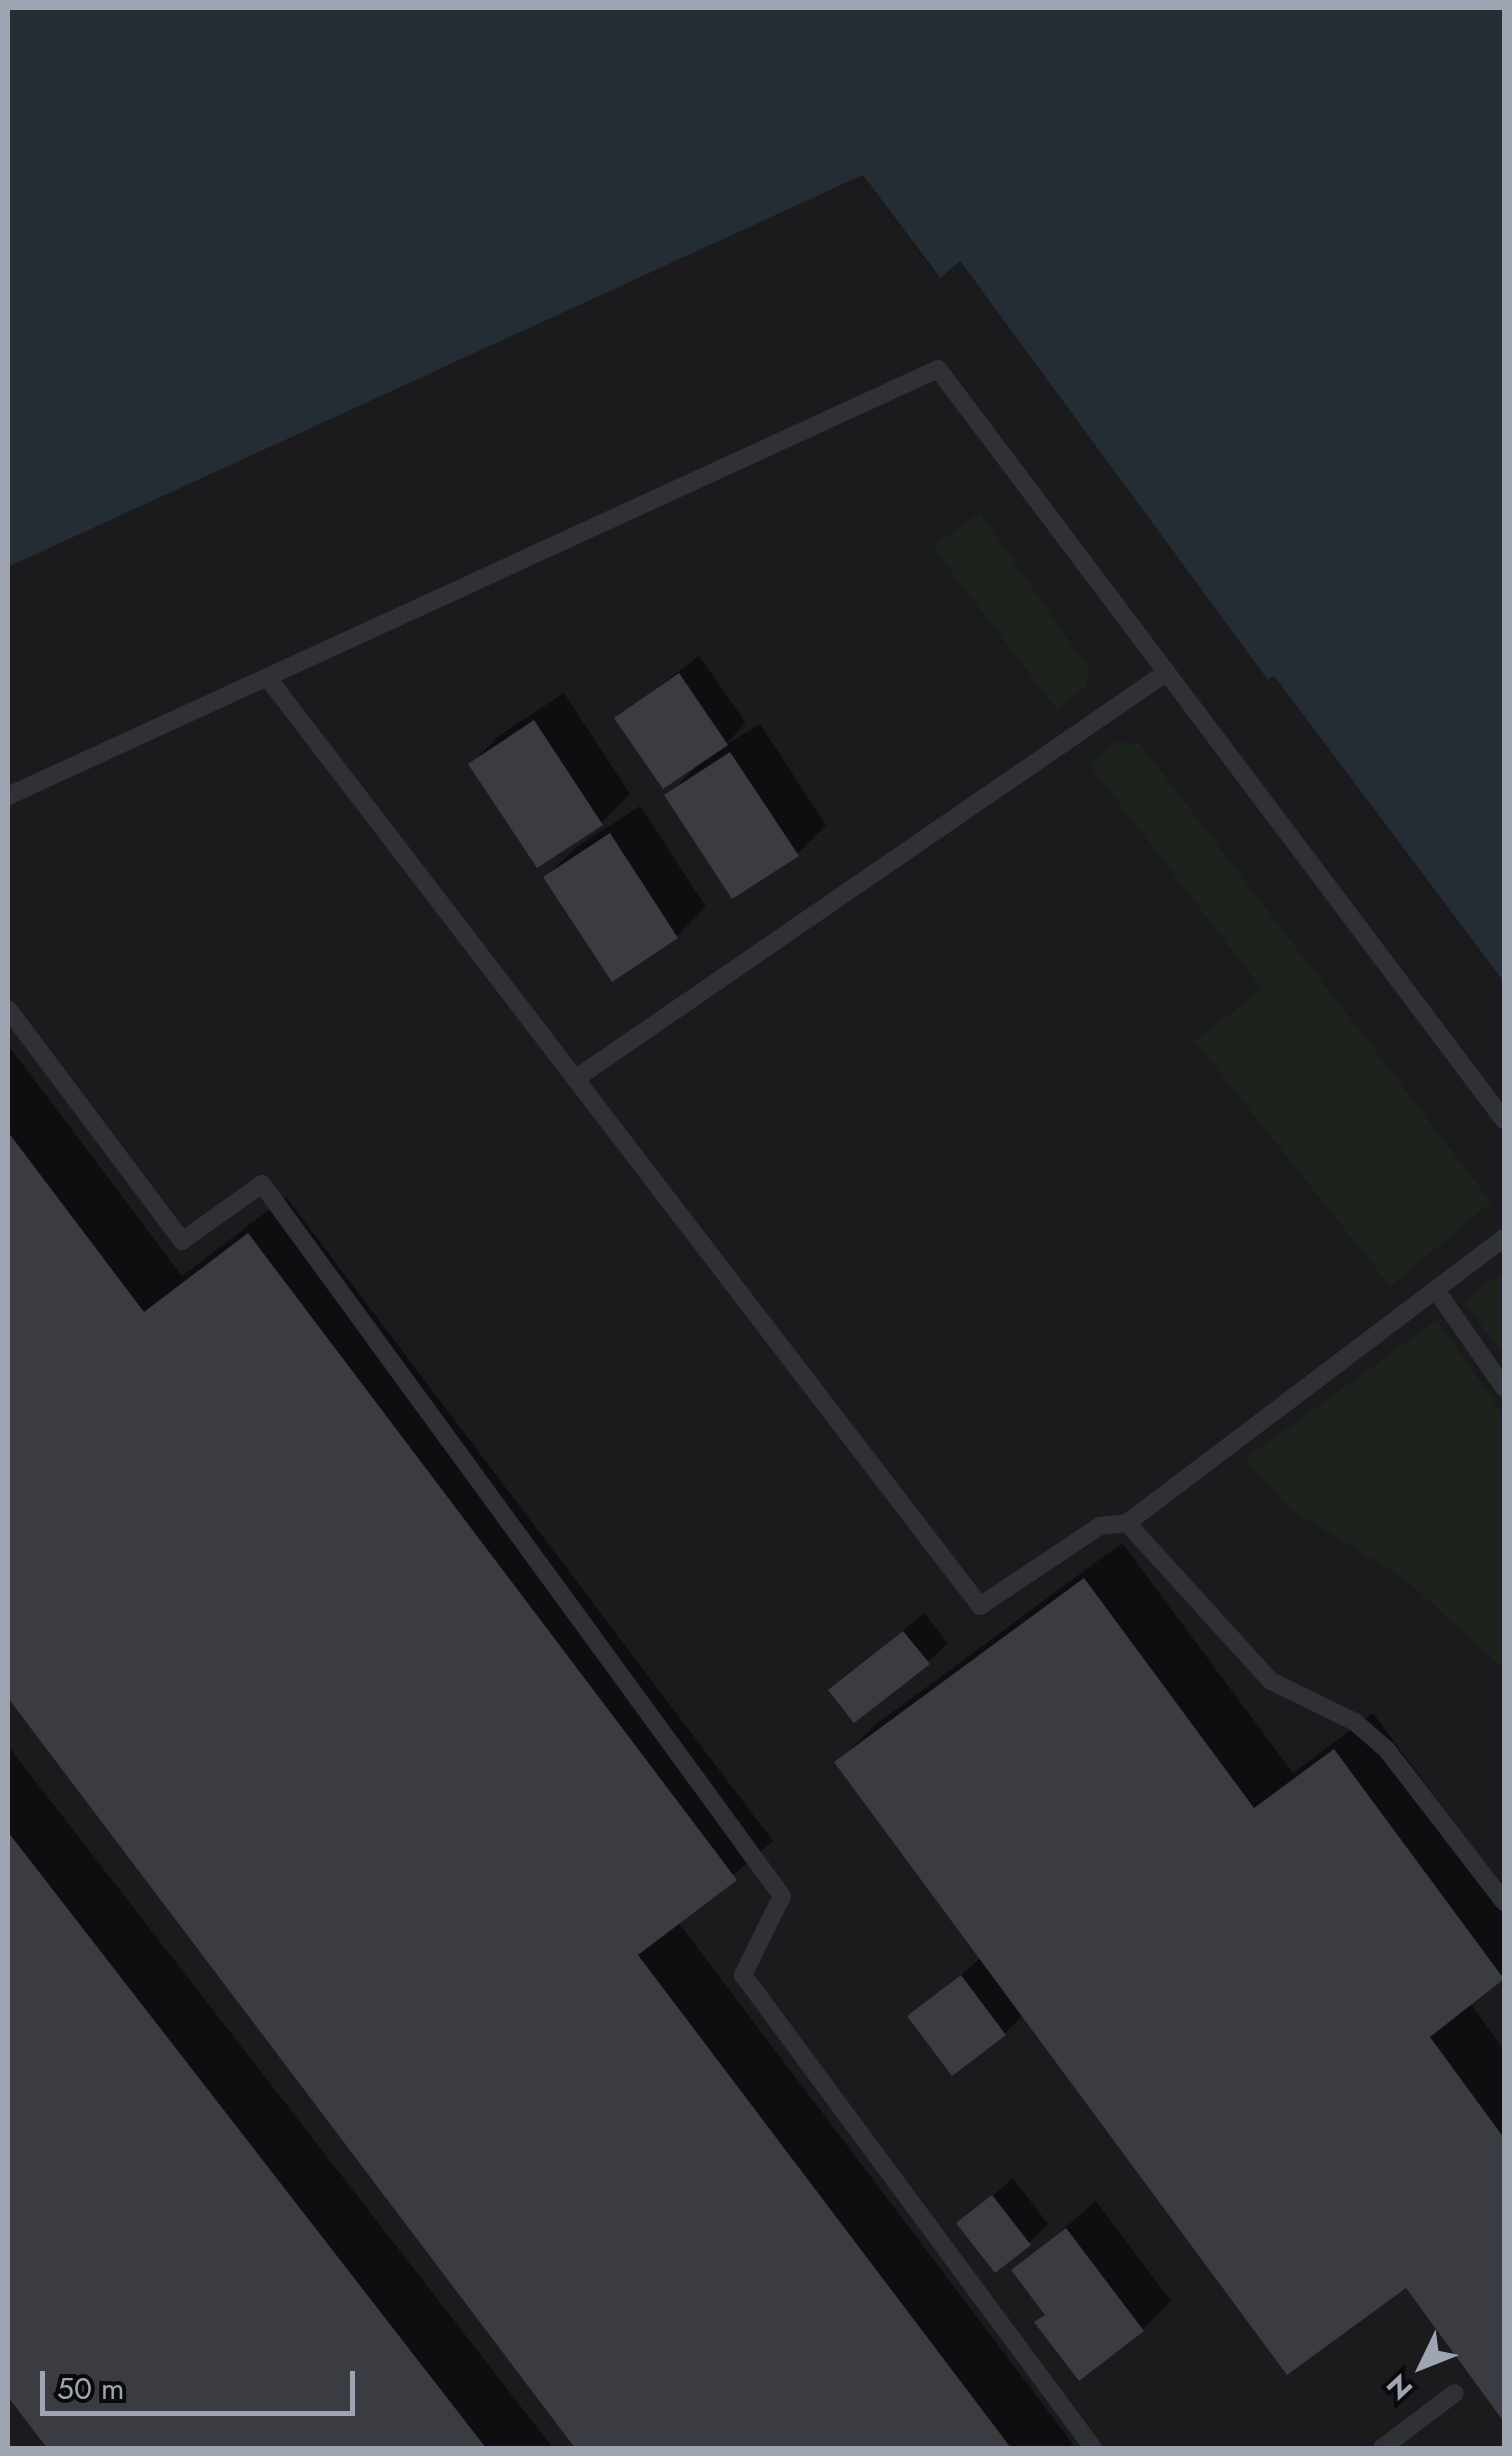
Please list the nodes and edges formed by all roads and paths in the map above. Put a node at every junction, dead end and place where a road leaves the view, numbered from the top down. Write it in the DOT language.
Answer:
graph roads {
  1 [pos="1167,672"];
  2 [pos="266,677"];
  3 [pos="8,796"];
  4 [pos="8,1008"];
  5 [pos="575,1079"];
  6 [pos="1504,1120"];
  7 [pos="1504,1238"];
  8 [pos="1436,1290"];
  9 [pos="1504,1388"];
  10 [pos="1126,1524"];
  11 [pos="1504,1902"];
  12 [pos="1455,2394"];
  13 [pos="1092,2448"];
  14 [pos="1382,2448"];
  1 -- 2 [label="lane"];
  1 -- 5 [label="lane"];
  1 -- 6 [label="lane"];
  2 -- 3 [label="lane"];
  2 -- 5 [label="lane"];
  4 -- 13 [label="lane"];
  5 -- 10 [label="lane"];
  7 -- 8 [label="lane"];
  8 -- 9 [label="lane"];
  8 -- 10 [label="lane"];
  10 -- 11 [label="lane"];
  12 -- 14 [label="lane"];
}
